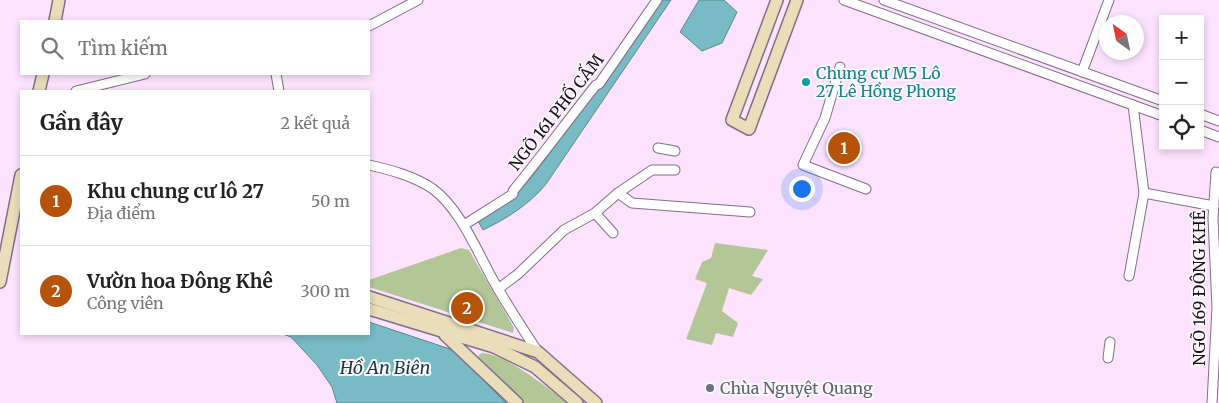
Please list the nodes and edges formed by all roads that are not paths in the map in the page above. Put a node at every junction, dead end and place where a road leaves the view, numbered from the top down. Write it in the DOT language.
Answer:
graph roads {
  1 [pos="59,0"];
  2 [pos="418,0"];
  3 [pos="657,0"];
  4 [pos="776,0"];
  5 [pos="797,0"];
  6 [pos="844,0"];
  7 [pos="884,0"];
  8 [pos="1109,0"];
  9 [pos="55,20"];
  10 [pos="370,25"];
  11 [pos="761,41"];
  12 [pos="780,46"];
  13 [pos="840,66"];
  14 [pos="1082,72"];
  15 [pos="43,75"];
  16 [pos="140,75"];
  17 [pos="276,75"];
  18 [pos="40,90"];
  19 [pos="80,90"];
  20 [pos="279,90"];
  21 [pos="1159,100"];
  22 [pos="1132,105"];
  23 [pos="1159,115"];
  24 [pos="1204,115"];
  25 [pos="1219,121"];
  26 [pos="1204,131"];
  27 [pos="1219,137"];
  28 [pos="658,148"];
  29 [pos="675,151"];
  30 [pos="370,166"];
  31 [pos="675,170"];
  32 [pos="1216,172"];
  33 [pos="866,189"];
  34 [pos="20,192"];
  35 [pos="618,193"];
  36 [pos="1144,193"];
  37 [pos="1214,206"];
  38 [pos="19,209"];
  39 [pos="750,212"];
  40 [pos="595,213"];
  41 [pos="464,225"];
  42 [pos="613,233"];
  43 [pos="1129,276"];
  44 [pos="0,282"];
  45 [pos="498,289"];
  46 [pos="370,297"];
  47 [pos="370,309"];
  48 [pos="428,317"];
  49 [pos="442,332"];
  50 [pos="1110,342"];
  51 [pos="538,352"];
  52 [pos="1108,358"];
  53 [pos="535,367"];
  54 [pos="517,403"];
  55 [pos="577,403"];
  56 [pos="596,403"];
  57 [pos="1212,403"];
  1 -- 9 [label="street"];
  2 -- 10 [label="street"];
  3 -- 41 [label="street, NGÕ 161 PHỐ CẤM"];
  4 -- 11 [label="street"];
  5 -- 12 [label="street"];
  6 -- 22 [label="street"];
  7 -- 14 [label="street"];
  8 -- 14 [label="street"];
  11 -- 12 [label="street"];
  11 -- 12 [label="street"];
  13 -- 33 [label="street"];
  14 -- 21 [label="street"];
  15 -- 18 [label="street"];
  16 -- 19 [label="street"];
  17 -- 20 [label="street"];
  22 -- 23 [label="street"];
  22 -- 36 [label="street"];
  24 -- 25 [label="street"];
  26 -- 27 [label="street"];
  28 -- 29 [label="street"];
  30 -- 41 [label="street"];
  31 -- 35 [label="street"];
  32 -- 37 [label="street, NGÕ 169 ĐÔNG KHÊ"];
  34 -- 38 [label="street"];
  35 -- 39 [label="street"];
  35 -- 40 [label="street"];
  36 -- 37 [label="street"];
  36 -- 43 [label="street"];
  37 -- 57 [label="street, NGÕ 169 ĐÔNG KHÊ"];
  38 -- 44 [label="street"];
  40 -- 42 [label="street"];
  40 -- 45 [label="street"];
  41 -- 45 [label="street"];
  45 -- 51 [label="street"];
  46 -- 48 [label="street"];
  47 -- 49 [label="street"];
  48 -- 49 [label="street"];
  48 -- 51 [label="street"];
  49 -- 53 [label="street"];
  49 -- 54 [label="street"];
  50 -- 52 [label="street"];
  51 -- 53 [label="street"];
  51 -- 56 [label="street"];
  53 -- 55 [label="street"];
}
